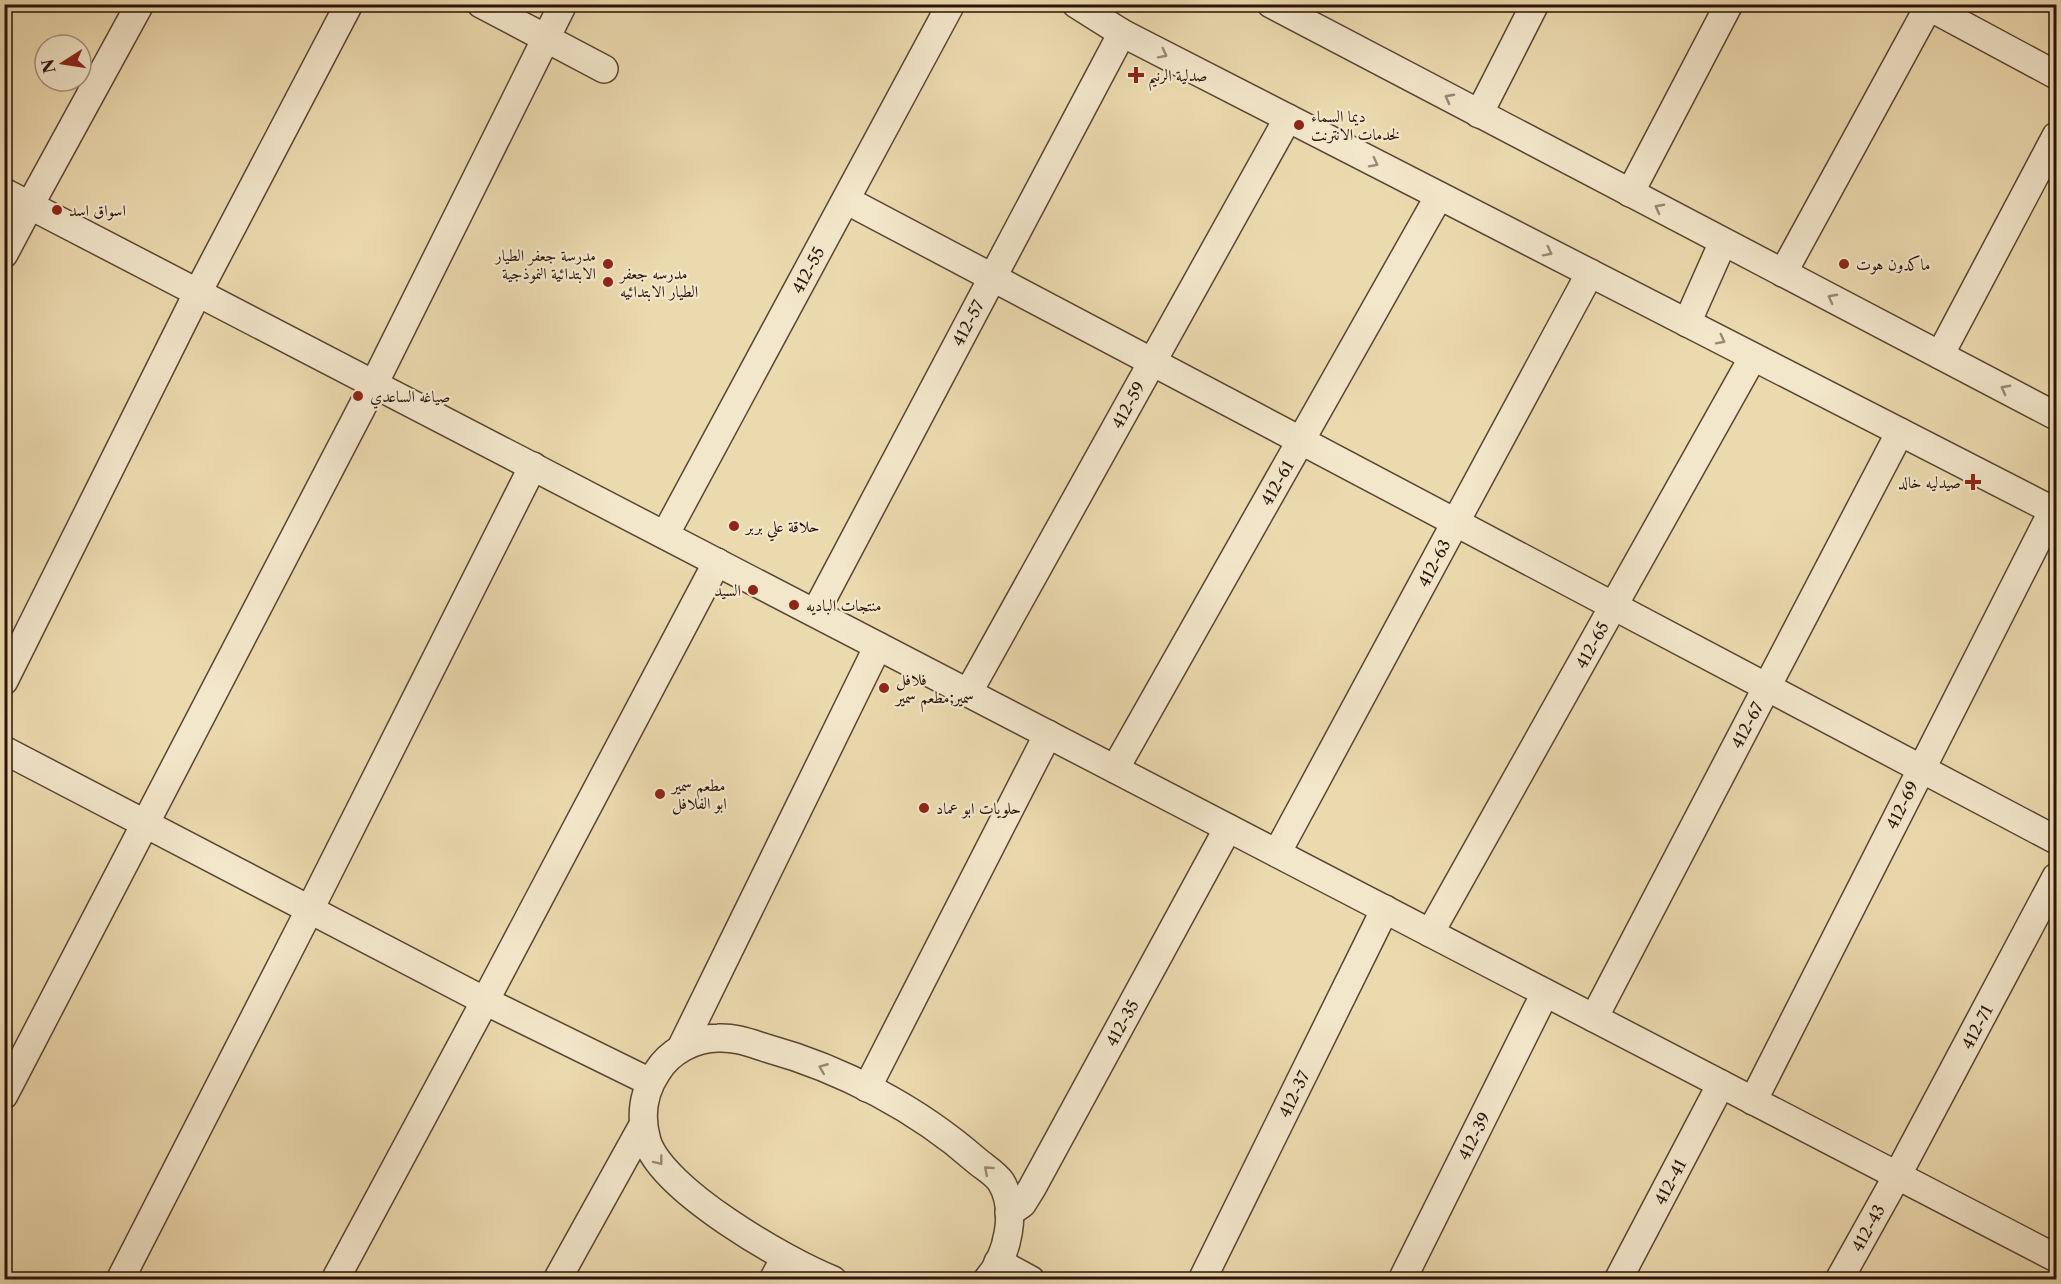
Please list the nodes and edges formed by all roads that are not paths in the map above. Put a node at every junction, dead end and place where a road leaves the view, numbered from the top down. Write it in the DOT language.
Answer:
graph roads {
  1 [pos="140,4"];
  2 [pos="349,4"];
  3 [pos="481,4"];
  4 [pos="563,4"];
  5 [pos="951,4"];
  6 [pos="1076,4"];
  7 [pos="1271,4"];
  8 [pos="1534,4"];
  9 [pos="1729,4"];
  10 [pos="1927,5"];
  11 [pos="1315,15"];
  12 [pos="1122,33"];
  13 [pos="545,38"];
  14 [pos="604,69"];
  15 [pos="2056,75"];
  16 [pos="1479,114"];
  17 [pos="1288,118"];
  18 [pos="2056,136"];
  19 [pos="4,192"];
  20 [pos="1629,193"];
  21 [pos="1439,196"];
  22 [pos="846,200"];
  23 [pos="30,205"];
  24 [pos="1724,242"];
  25 [pos="4,254"];
  26 [pos="1590,273"];
  27 [pos="1783,273"];
  28 [pos="992,278"];
  29 [pos="198,292"];
  30 [pos="1687,323"];
  31 [pos="1940,355"];
  32 [pos="1753,357"];
  33 [pos="1152,362"];
  34 [pos="374,384"];
  35 [pos="2056,416"];
  36 [pos="1899,432"];
  37 [pos="1301,441"];
  38 [pos="533,466"];
  39 [pos="2054,511"];
  40 [pos="1456,523"];
  41 [pos="665,535"];
  42 [pos="717,562"];
  43 [pos="1613,606"];
  44 [pos="815,613"];
  45 [pos="878,646"];
  46 [pos="4,681"];
  47 [pos="1767,687"];
  48 [pos="968,693"];
  49 [pos="1048,734"];
  50 [pos="4,750"];
  51 [pos="1921,768"];
  52 [pos="1115,769"];
  53 [pos="146,824"];
  54 [pos="1228,828"];
  55 [pos="2056,840"];
  56 [pos="1277,853"];
  57 [pos="2056,878"];
  58 [pos="310,909"];
  59 [pos="1386,909"];
  60 [pos="1430,933"];
  61 [pos="1545,993"];
  62 [pos="485,1001"];
  63 [pos="1594,1018"];
  64 [pos="681,1048"];
  65 [pos="650,1082"];
  66 [pos="1721,1084"];
  67 [pos="867,1088"];
  68 [pos="4,1095"];
  69 [pos="1753,1101"];
  70 [pos="643,1125"];
  71 [pos="1897,1176"];
  72 [pos="1009,1214"];
  73 [pos="2056,1258"];
  74 [pos="779,1268"];
  75 [pos="992,1271"];
  76 [pos="120,1280"];
  77 [pos="335,1280"];
  78 [pos="557,1280"];
  79 [pos="833,1280"];
  80 [pos="1031,1280"];
  81 [pos="1202,1280"];
  82 [pos="1402,1280"];
  83 [pos="1618,1280"];
  84 [pos="1839,1280"];
  1 -- 23 [label="street"];
  2 -- 29 [label="street"];
  3 -- 13 [label="street"];
  4 -- 13 [label="street"];
  5 -- 22 [label="street, 412-55"];
  6 -- 12 [label="street"];
  7 -- 11 [label="street"];
  8 -- 16 [label="street"];
  9 -- 20 [label="street"];
  10 -- 15 [label="street"];
  10 -- 27 [label="street"];
  16 -- 11 [label="street, one-way"];
  12 -- 17 [label="street, one-way"];
  12 -- 28 [label="street, 412-57"];
  13 -- 14 [label="street"];
  13 -- 34 [label="street"];
  16 -- 20 [label="street"];
  17 -- 21 [label="street, one-way"];
  17 -- 33 [label="street, 412-59"];
  18 -- 31 [label="street"];
  19 -- 23 [label="street"];
  24 -- 20 [label="street, one-way"];
  21 -- 26 [label="street, one-way"];
  21 -- 37 [label="street, 412-61"];
  22 -- 28 [label="street"];
  22 -- 41 [label="street, 412-55"];
  23 -- 25 [label="street"];
  23 -- 29 [label="street"];
  24 -- 27 [label="street"];
  24 -- 30 [label="street"];
  26 -- 30 [label="street"];
  26 -- 40 [label="street, 412-63"];
  31 -- 27 [label="street, one-way"];
  28 -- 33 [label="street"];
  28 -- 44 [label="street, 412-57"];
  29 -- 34 [label="street"];
  29 -- 46 [label="street"];
  30 -- 32 [label="street, one-way"];
  35 -- 31 [label="street, one-way"];
  32 -- 36 [label="street"];
  32 -- 43 [label="street, 412-65"];
  33 -- 37 [label="street"];
  33 -- 48 [label="street, 412-59"];
  34 -- 38 [label="street"];
  34 -- 53 [label="street"];
  36 -- 39 [label="street"];
  36 -- 47 [label="street, 412-67"];
  37 -- 40 [label="street"];
  37 -- 52 [label="street, 412-61"];
  38 -- 41 [label="street"];
  38 -- 58 [label="street"];
  39 -- 51 [label="street, 412-69"];
  40 -- 43 [label="street"];
  40 -- 56 [label="street, 412-63"];
  41 -- 42 [label="street"];
  42 -- 44 [label="street"];
  42 -- 62 [label="street"];
  43 -- 47 [label="street"];
  43 -- 60 [label="street, 412-65"];
  44 -- 45 [label="street"];
  45 -- 48 [label="street"];
  45 -- 64 [label="street"];
  47 -- 51 [label="street"];
  47 -- 63 [label="street, 412-67"];
  48 -- 49 [label="street"];
  49 -- 52 [label="street"];
  49 -- 67 [label="street"];
  50 -- 53 [label="street"];
  51 -- 55 [label="street"];
  51 -- 69 [label="street, 412-69"];
  52 -- 54 [label="street"];
  53 -- 58 [label="street"];
  53 -- 68 [label="street"];
  54 -- 56 [label="street"];
  54 -- 72 [label="street, 412-35"];
  56 -- 59 [label="street"];
  57 -- 71 [label="street, 412-71"];
  58 -- 62 [label="street"];
  58 -- 76 [label="street"];
  59 -- 60 [label="street"];
  59 -- 81 [label="street, 412-37"];
  60 -- 61 [label="street"];
  61 -- 63 [label="street"];
  61 -- 82 [label="street, 412-39"];
  62 -- 65 [label="street"];
  62 -- 77 [label="street"];
  63 -- 66 [label="street"];
  64 -- 65 [label="street"];
  67 -- 64 [label="street, one-way"];
  65 -- 70 [label="street"];
  66 -- 69 [label="street"];
  66 -- 83 [label="street, 412-41"];
  72 -- 67 [label="street, one-way"];
  69 -- 71 [label="street"];
  70 -- 74 [label="street, one-way"];
  70 -- 78 [label="street"];
  71 -- 73 [label="street"];
  71 -- 84 [label="street, 412-43"];
  72 -- 75 [label="street"];
  74 -- 79 [label="street"];
  75 -- 80 [label="street"];
}
